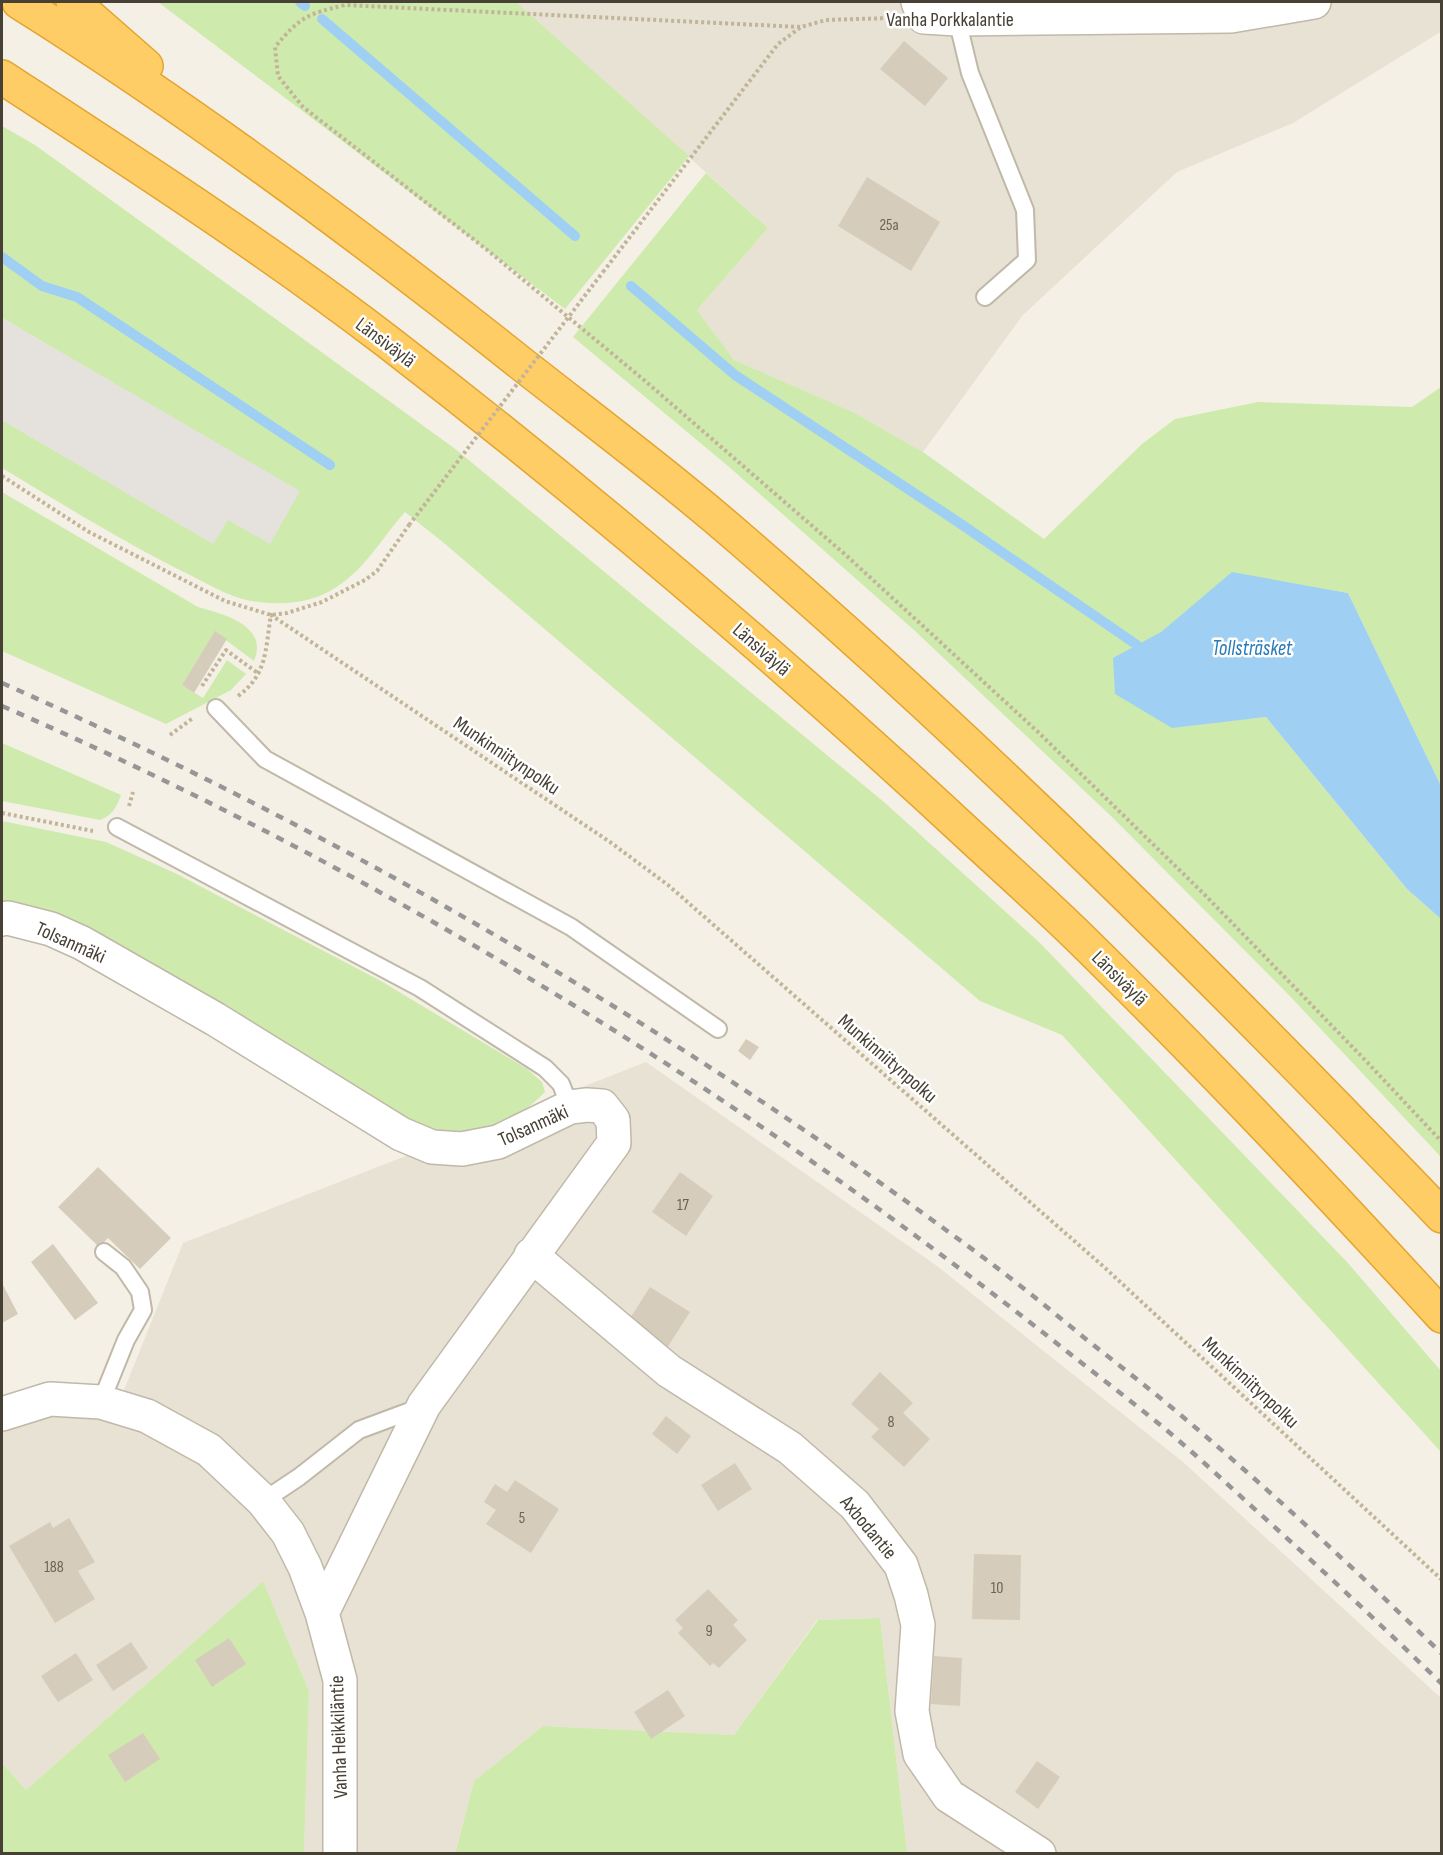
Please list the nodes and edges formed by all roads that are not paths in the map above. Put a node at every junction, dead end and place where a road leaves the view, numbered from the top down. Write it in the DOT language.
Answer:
graph roads {
  1 [pos="19,2"];
  2 [pos="73,2"];
  3 [pos="1314,2"];
  4 [pos="921,9"];
  5 [pos="957,19"];
  6 [pos="2,77"];
  7 [pos="2,93"];
  8 [pos="101,142"];
  9 [pos="251,158"];
  10 [pos="985,297"];
  11 [pos="216,708"];
  12 [pos="117,827"];
  13 [pos="2,919"];
  14 [pos="718,1029"];
  15 [pos="570,1107"];
  16 [pos="1442,1216"];
  17 [pos="104,1252"];
  18 [pos="531,1255"];
  19 [pos="1442,1316"];
  20 [pos="101,1402"];
  21 [pos="424,1405"];
  22 [pos="2,1414"];
  23 [pos="263,1501"];
  24 [pos="322,1613"];
  25 [pos="340,1854"];
  26 [pos="1039,1854"];
  1 -- 9 [label="highway"];
  2 -- 9 [label="highway"];
  3 -- 5 [label="street, Vanha Porkkalantie"];
  4 -- 5 [label="street, Vanha Porkkalantie"];
  5 -- 10 [label="lane"];
  6 -- 8 [label="highway, Länsiväylä"];
  7 -- 8 [label="highway"];
  8 -- 19 [label="highway, Länsiväylä"];
  9 -- 16 [label="highway"];
  11 -- 14 [label="lane"];
  12 -- 15 [label="lane"];
  13 -- 15 [label="street, Tolsanmäki"];
  15 -- 18 [label="street, Tolsanmäki"];
  17 -- 20 [label="lane"];
  18 -- 21 [label="street, Tolsanmäki"];
  18 -- 26 [label="street, Axbodantie"];
  20 -- 22 [label="street, Vanha Heikkiläntie"];
  20 -- 23 [label="street, Vanha Heikkiläntie"];
  21 -- 23 [label="lane"];
  21 -- 24 [label="street, Tolsanmäki"];
  23 -- 24 [label="street, Vanha Heikkiläntie"];
  24 -- 25 [label="street, Vanha Heikkiläntie"];
}
